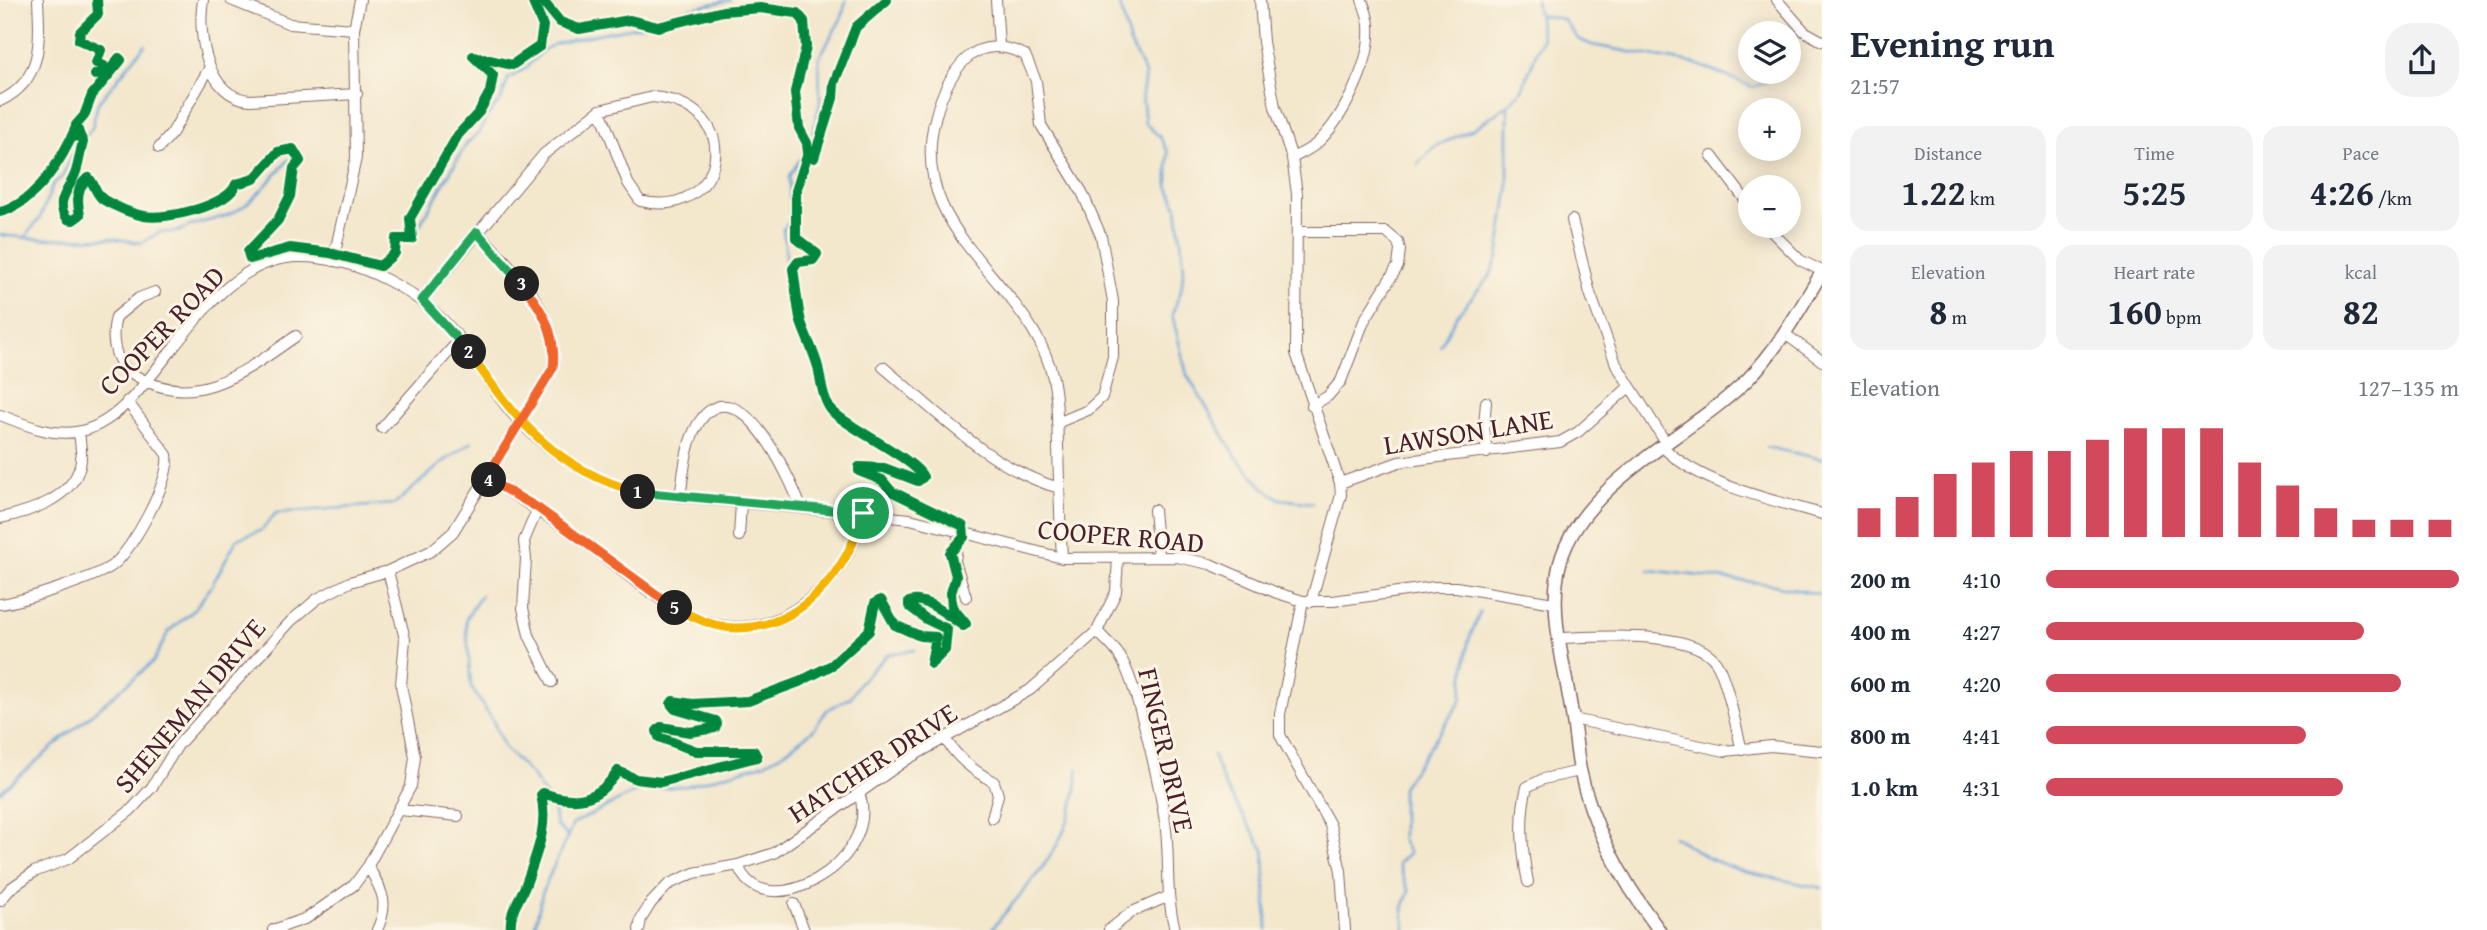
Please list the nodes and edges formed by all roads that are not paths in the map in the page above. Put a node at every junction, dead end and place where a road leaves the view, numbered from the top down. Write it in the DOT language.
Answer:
graph roads {
  1 [pos="38,0"];
  2 [pos="203,0"];
  3 [pos="231,0"];
  4 [pos="360,0"];
  5 [pos="996,0"];
  6 [pos="1260,0"];
  7 [pos="1362,0"];
  8 [pos="1777,0"];
  9 [pos="355,29"];
  10 [pos="1822,41"];
  11 [pos="999,46"];
  12 [pos="210,67"];
  13 [pos="357,94"];
  14 [pos="0,101"];
  15 [pos="600,110"];
  16 [pos="159,148"];
  17 [pos="1712,156"];
  18 [pos="1292,158"];
  19 [pos="1738,190"];
  20 [pos="1572,220"];
  21 [pos="477,232"];
  22 [pos="1298,232"];
  23 [pos="1778,238"];
  24 [pos="333,261"];
  25 [pos="1822,272"];
  26 [pos="155,292"];
  27 [pos="422,300"];
  28 [pos="1785,334"];
  29 [pos="296,336"];
  30 [pos="460,339"];
  31 [pos="1822,361"];
  32 [pos="883,367"];
  33 [pos="145,382"];
  34 [pos="1629,387"];
  35 [pos="127,401"];
  36 [pos="1486,402"];
  37 [pos="1312,406"];
  38 [pos="0,415"];
  39 [pos="520,422"];
  40 [pos="1057,423"];
  41 [pos="382,428"];
  42 [pos="79,432"];
  43 [pos="1664,444"];
  44 [pos="1487,453"];
  45 [pos="486,478"];
  46 [pos="1340,483"];
  47 [pos="1059,488"];
  48 [pos="680,497"];
  49 [pos="741,503"];
  50 [pos="538,508"];
  51 [pos="801,508"];
  52 [pos="1154,510"];
  53 [pos="863,513"];
  54 [pos="1822,514"];
  55 [pos="0,518"];
  56 [pos="959,530"];
  57 [pos="738,536"];
  58 [pos="1158,555"];
  59 [pos="1062,558"];
  60 [pos="1118,558"];
  61 [pos="388,571"];
  62 [pos="966,597"];
  63 [pos="1307,601"];
  64 [pos="1554,603"];
  65 [pos="0,604"];
  66 [pos="1097,631"];
  67 [pos="1559,638"];
  68 [pos="552,682"];
  69 [pos="1573,719"];
  70 [pos="944,737"];
  71 [pos="1742,750"];
  72 [pos="1822,751"];
  73 [pos="1580,771"];
  74 [pos="859,793"];
  75 [pos="400,810"];
  76 [pos="458,816"];
  77 [pos="992,818"];
  78 [pos="738,865"];
  79 [pos="368,866"];
  80 [pos="1528,882"];
  81 [pos="828,886"];
  82 [pos="754,897"];
  83 [pos="1167,897"];
  84 [pos="805,900"];
  85 [pos="0,901"];
  86 [pos="794,904"];
  87 [pos="779,909"];
  88 [pos="273,930"];
  89 [pos="377,930"];
  90 [pos="639,930"];
  91 [pos="804,930"];
  92 [pos="1109,930"];
  93 [pos="1175,930"];
  94 [pos="1345,930"];
  95 [pos="1659,930"];
  1 -- 14 [label="street"];
  2 -- 12 [label="street"];
  3 -- 9 [label="street"];
  4 -- 9 [label="street"];
  5 -- 11 [label="street"];
  6 -- 18 [label="street"];
  7 -- 18 [label="street"];
  8 -- 10 [label="street"];
  9 -- 13 [label="street"];
  11 -- 40 [label="street"];
  11 -- 40 [label="street"];
  12 -- 13 [label="street"];
  12 -- 16 [label="street"];
  13 -- 24 [label="street"];
  15 -- 15 [label="street"];
  15 -- 21 [label="street"];
  17 -- 19 [label="street"];
  18 -- 22 [label="street"];
  20 -- 34 [label="street"];
  21 -- 27 [label="street"];
  21 -- 39 [label="street, SHENEMAN DRIVE"];
  22 -- 37 [label="street"];
  22 -- 37 [label="street"];
  23 -- 25 [label="street"];
  24 -- 27 [label="street, COOPER ROAD"];
  24 -- 33 [label="street, COOPER ROAD"];
  25 -- 28 [label="main road"];
  26 -- 33 [label="street"];
  27 -- 30 [label="street, COOPER ROAD"];
  28 -- 31 [label="street"];
  28 -- 43 [label="main road"];
  29 -- 33 [label="street"];
  30 -- 39 [label="street, COOPER ROAD"];
  30 -- 41 [label="street"];
  32 -- 47 [label="street"];
  33 -- 35 [label="street, COOPER ROAD"];
  34 -- 43 [label="street"];
  34 -- 44 [label="street, LAWSON LANE"];
  35 -- 42 [label="street, COOPER ROAD"];
  35 -- 65 [label="street"];
  36 -- 44 [label="street"];
  37 -- 46 [label="street"];
  38 -- 42 [label="street"];
  39 -- 45 [label="street, SHENEMAN DRIVE"];
  39 -- 48 [label="street, COOPER ROAD"];
  40 -- 47 [label="street"];
  42 -- 55 [label="street"];
  43 -- 54 [label="street"];
  43 -- 64 [label="main road"];
  44 -- 46 [label="street, LAWSON LANE"];
  45 -- 50 [label="street"];
  45 -- 61 [label="street, SHENEMAN DRIVE"];
  46 -- 63 [label="street"];
  47 -- 59 [label="street"];
  48 -- 49 [label="street, COOPER ROAD"];
  48 -- 51 [label="street"];
  49 -- 51 [label="street, COOPER ROAD"];
  49 -- 57 [label="street"];
  50 -- 53 [label="street"];
  50 -- 68 [label="street"];
  51 -- 53 [label="street, COOPER ROAD"];
  52 -- 58 [label="street"];
  53 -- 56 [label="street, COOPER ROAD"];
  56 -- 59 [label="street, COOPER ROAD"];
  56 -- 62 [label="street"];
  58 -- 60 [label="street, COOPER ROAD"];
  58 -- 63 [label="street, COOPER ROAD"];
  59 -- 60 [label="street, COOPER ROAD"];
  60 -- 66 [label="street, HATCHER DRIVE"];
  61 -- 75 [label="street"];
  61 -- 85 [label="street, SHENEMAN DRIVE"];
  63 -- 64 [label="street, COOPER ROAD"];
  63 -- 94 [label="street"];
  64 -- 67 [label="main road"];
  66 -- 70 [label="street, HATCHER DRIVE"];
  66 -- 83 [label="street, FINGER DRIVE"];
  67 -- 69 [label="main road"];
  67 -- 71 [label="street"];
  69 -- 71 [label="street"];
  69 -- 73 [label="main road"];
  70 -- 74 [label="street, HATCHER DRIVE"];
  70 -- 77 [label="street"];
  71 -- 72 [label="street"];
  73 -- 80 [label="street"];
  73 -- 95 [label="main road"];
  74 -- 78 [label="street, HATCHER DRIVE"];
  74 -- 81 [label="street"];
  75 -- 76 [label="street"];
  75 -- 79 [label="street"];
  78 -- 82 [label="street"];
  78 -- 90 [label="street, HATCHER DRIVE"];
  79 -- 88 [label="street"];
  79 -- 89 [label="street"];
  83 -- 92 [label="street"];
  83 -- 93 [label="street, FINGER DRIVE"];
  84 -- 86 [label="street"];
  86 -- 87 [label="street"];
  86 -- 91 [label="street"];
}
